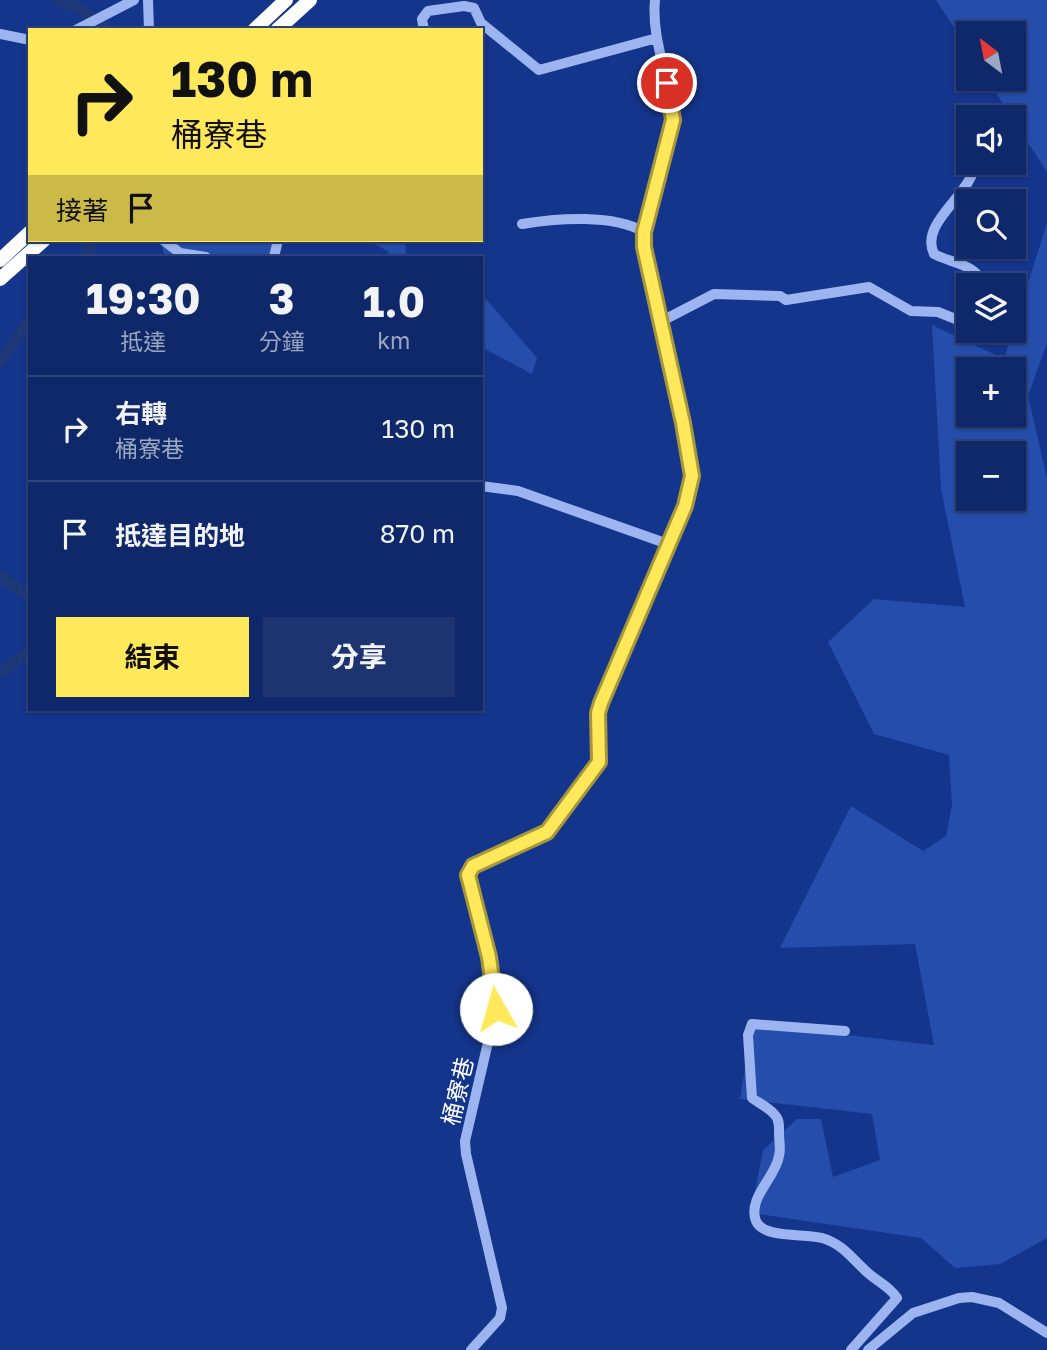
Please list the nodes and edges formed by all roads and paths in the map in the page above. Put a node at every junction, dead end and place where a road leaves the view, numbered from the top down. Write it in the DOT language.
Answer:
graph roads {
  1 [pos="134,0"];
  2 [pos="148,0"];
  3 [pos="286,0"];
  4 [pos="310,0"];
  5 [pos="655,0"];
  6 [pos="79,28"];
  7 [pos="149,28"];
  8 [pos="256,28"];
  9 [pos="279,28"];
  10 [pos="424,28"];
  11 [pos="0,34"];
  12 [pos="657,38"];
  13 [pos="28,40"];
  14 [pos="972,175"];
  15 [pos="522,224"];
  16 [pos="644,232"];
  17 [pos="28,234"];
  18 [pos="42,242"];
  19 [pos="166,242"];
  20 [pos="200,256"];
  21 [pos="0,260"];
  22 [pos="974,273"];
  23 [pos="0,279"];
  24 [pos="956,319"];
  25 [pos="660,322"];
  26 [pos="483,486"];
  27 [pos="668,544"];
  28 [pos="845,1031"];
  29 [pos="1047,1333"];
  30 [pos="471,1350"];
  31 [pos="851,1350"];
  32 [pos="868,1350"];
  1 -- 6 [label="street"];
  2 -- 7 [label="street"];
  3 -- 8 [label="highway"];
  4 -- 9 [label="highway"];
  5 -- 12 [label="street, 桶寮巷"];
  10 -- 12 [label="street"];
  11 -- 13 [label="street"];
  12 -- 16 [label="street, 桶寮巷"];
  14 -- 22 [label="street"];
  15 -- 16 [label="street"];
  16 -- 25 [label="street, 桶寮巷"];
  17 -- 21 [label="highway"];
  18 -- 23 [label="highway"];
  19 -- 20 [label="street"];
  24 -- 25 [label="street"];
  25 -- 27 [label="street, 桶寮巷"];
  26 -- 27 [label="street"];
  27 -- 30 [label="street, 桶寮巷"];
  28 -- 31 [label="street"];
  29 -- 32 [label="street"];
}
